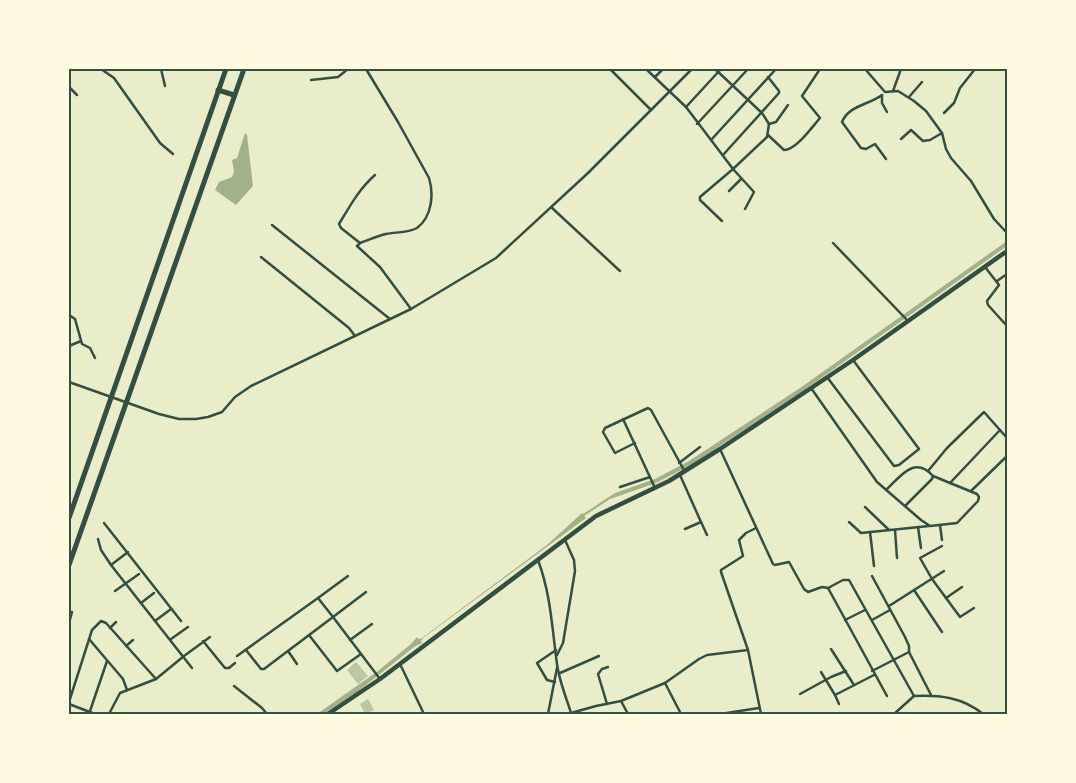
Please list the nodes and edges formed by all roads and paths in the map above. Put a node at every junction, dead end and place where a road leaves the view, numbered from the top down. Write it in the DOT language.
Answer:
graph roads {
  1 [pos="101,69"];
  2 [pos="162,69"];
  3 [pos="226,69"];
  4 [pos="244,69"];
  5 [pos="348,69"];
  6 [pos="366,69"];
  7 [pos="610,69"];
  8 [pos="646,69"];
  9 [pos="663,69"];
  10 [pos="692,69"];
  11 [pos="715,69"];
  12 [pos="722,69"];
  13 [pos="748,69"];
  14 [pos="776,69"];
  15 [pos="820,69"];
  16 [pos="865,69"];
  17 [pos="901,69"];
  18 [pos="975,69"];
  19 [pos="718,72"];
  20 [pos="655,77"];
  21 [pos="768,77"];
  22 [pos="310,80"];
  23 [pos="922,82"];
  24 [pos="165,86"];
  25 [pos="732,86"];
  26 [pos="69,87"];
  27 [pos="218,90"];
  28 [pos="893,91"];
  29 [pos="670,92"];
  30 [pos="884,93"];
  31 [pos="77,95"];
  32 [pos="234,96"];
  33 [pos="909,97"];
  34 [pos="747,99"];
  35 [pos="788,105"];
  36 [pos="686,107"];
  37 [pos="651,110"];
  38 [pos="887,112"];
  39 [pos="762,113"];
  40 [pos="944,113"];
  41 [pos="697,124"];
  42 [pos="769,124"];
  43 [pos="942,133"];
  44 [pos="768,135"];
  45 [pos="901,139"];
  46 [pos="710,140"];
  47 [pos="173,154"];
  48 [pos="722,155"];
  49 [pos="886,159"];
  50 [pos="732,169"];
  51 [pos="375,175"];
  52 [pos="742,179"];
  53 [pos="729,191"];
  54 [pos="551,207"];
  55 [pos="745,209"];
  56 [pos="722,221"];
  57 [pos="272,225"];
  58 [pos="1007,233"];
  59 [pos="360,243"];
  60 [pos="833,243"];
  61 [pos="1007,251"];
  62 [pos="261,257"];
  63 [pos="985,266"];
  64 [pos="620,271"];
  65 [pos="1007,274"];
  66 [pos="997,281"];
  67 [pos="411,309"];
  68 [pos="69,315"];
  69 [pos="390,319"];
  70 [pos="907,320"];
  71 [pos="1007,326"];
  72 [pos="355,336"];
  73 [pos="81,341"];
  74 [pos="69,346"];
  75 [pos="95,358"];
  76 [pos="853,360"];
  77 [pos="827,377"];
  78 [pos="69,382"];
  79 [pos="811,388"];
  80 [pos="623,419"];
  81 [pos="1000,430"];
  82 [pos="1007,438"];
  83 [pos="635,443"];
  84 [pos="700,447"];
  85 [pos="720,449"];
  86 [pos="1007,456"];
  87 [pos="680,464"];
  88 [pos="683,472"];
  89 [pos="928,472"];
  90 [pos="933,476"];
  91 [pos="651,478"];
  92 [pos="950,483"];
  93 [pos="620,487"];
  94 [pos="654,487"];
  95 [pos="886,490"];
  96 [pos="971,491"];
  97 [pos="905,506"];
  98 [pos="866,507"];
  99 [pos="69,518"];
  100 [pos="701,522"];
  101 [pos="849,522"];
  102 [pos="104,523"];
  103 [pos="940,525"];
  104 [pos="930,526"];
  105 [pos="918,527"];
  106 [pos="756,528"];
  107 [pos="685,529"];
  108 [pos="889,530"];
  109 [pos="895,530"];
  110 [pos="870,532"];
  111 [pos="707,535"];
  112 [pos="98,539"];
  113 [pos="565,539"];
  114 [pos="942,540"];
  115 [pos="942,546"];
  116 [pos="921,548"];
  117 [pos="128,552"];
  118 [pos="897,558"];
  119 [pos="538,560"];
  120 [pos="69,565"];
  121 [pos="111,565"];
  122 [pos="874,566"];
  123 [pos="944,571"];
  124 [pos="139,574"];
  125 [pos="348,576"];
  126 [pos="872,576"];
  127 [pos="932,579"];
  128 [pos="126,584"];
  129 [pos="962,587"];
  130 [pos="828,588"];
  131 [pos="914,590"];
  132 [pos="115,591"];
  133 [pos="366,592"];
  134 [pos="154,593"];
  135 [pos="318,598"];
  136 [pos="946,598"];
  137 [pos="141,603"];
  138 [pos="888,606"];
  139 [pos="974,608"];
  140 [pos="172,609"];
  141 [pos="865,610"];
  142 [pos="890,610"];
  143 [pos="72,612"];
  144 [pos="333,617"];
  145 [pos="845,620"];
  146 [pos="871,620"];
  147 [pos="156,621"];
  148 [pos="181,621"];
  149 [pos="116,622"];
  150 [pos="69,623"];
  151 [pos="372,624"];
  152 [pos="188,627"];
  153 [pos="110,628"];
  154 [pos="942,632"];
  155 [pos="309,635"];
  156 [pos="210,637"];
  157 [pos="89,639"];
  158 [pos="171,639"];
  159 [pos="133,640"];
  160 [pos="350,640"];
  161 [pos="203,641"];
  162 [pos="126,646"];
  163 [pos="831,649"];
  164 [pos="246,650"];
  165 [pos="556,650"];
  166 [pos="748,650"];
  167 [pos="288,651"];
  168 [pos="909,652"];
  169 [pos="361,654"];
  170 [pos="184,656"];
  171 [pos="237,656"];
  172 [pos="557,656"];
  173 [pos="599,656"];
  174 [pos="893,660"];
  175 [pos="107,661"];
  176 [pos="235,663"];
  177 [pos="297,664"];
  178 [pos="400,664"];
  179 [pos="558,666"];
  180 [pos="608,667"];
  181 [pos="192,668"];
  182 [pos="822,672"];
  183 [pos="846,672"];
  184 [pos="560,673"];
  185 [pos="873,673"];
  186 [pos="379,678"];
  187 [pos="156,679"];
  188 [pos="825,680"];
  189 [pos="555,682"];
  190 [pos="665,683"];
  191 [pos="854,685"];
  192 [pos="234,686"];
  193 [pos="127,690"];
  194 [pos="800,694"];
  195 [pos="835,695"];
  196 [pos="886,696"];
  197 [pos="914,696"];
  198 [pos="931,696"];
  199 [pos="621,701"];
  200 [pos="69,703"];
  201 [pos="607,704"];
  202 [pos="839,704"];
  203 [pos="759,708"];
  204 [pos="89,713"];
  205 [pos="95,714"];
  206 [pos="109,714"];
  207 [pos="267,714"];
  208 [pos="328,714"];
  209 [pos="424,714"];
  210 [pos="548,714"];
  211 [pos="571,714"];
  212 [pos="628,714"];
  213 [pos="681,714"];
  214 [pos="720,714"];
  215 [pos="761,714"];
  216 [pos="894,714"];
  217 [pos="983,714"];
  1 -- 47 [label="street"];
  2 -- 24 [label="street"];
  3 -- 27 [label="highway"];
  4 -- 32 [label="highway"];
  5 -- 22 [label="street"];
  6 -- 59 [label="street"];
  7 -- 37 [label="street"];
  8 -- 20 [label="street"];
  9 -- 20 [label="street"];
  10 -- 29 [label="street"];
  11 -- 19 [label="street"];
  12 -- 19 [label="street"];
  13 -- 25 [label="street"];
  14 -- 21 [label="street"];
  15 -- 44 [label="street"];
  16 -- 30 [label="street"];
  17 -- 28 [label="street"];
  18 -- 40 [label="street"];
  19 -- 25 [label="street"];
  19 -- 36 [label="street"];
  20 -- 29 [label="street"];
  21 -- 34 [label="street"];
  21 -- 39 [label="street"];
  23 -- 33 [label="street"];
  25 -- 34 [label="street"];
  25 -- 41 [label="street"];
  26 -- 31 [label="street"];
  27 -- 32 [label="highway"];
  27 -- 99 [label="highway"];
  28 -- 30 [label="street"];
  28 -- 33 [label="street"];
  29 -- 36 [label="street"];
  29 -- 37 [label="street"];
  30 -- 38 [label="street"];
  30 -- 49 [label="street"];
  32 -- 120 [label="highway"];
  33 -- 43 [label="street"];
  34 -- 39 [label="street"];
  34 -- 46 [label="street"];
  35 -- 42 [label="street"];
  36 -- 41 [label="street"];
  37 -- 54 [label="street"];
  39 -- 42 [label="street"];
  39 -- 48 [label="street"];
  41 -- 46 [label="street"];
  42 -- 44 [label="street"];
  43 -- 45 [label="street"];
  43 -- 58 [label="street"];
  44 -- 50 [label="street"];
  46 -- 48 [label="street"];
  48 -- 50 [label="street"];
  50 -- 52 [label="street"];
  50 -- 56 [label="street"];
  51 -- 59 [label="street"];
  52 -- 53 [label="street"];
  52 -- 55 [label="street"];
  54 -- 64 [label="street"];
  54 -- 67 [label="street"];
  57 -- 69 [label="street"];
  59 -- 67 [label="street"];
  60 -- 70 [label="street"];
  61 -- 63 [label="main road"];
  62 -- 72 [label="street"];
  63 -- 66 [label="street"];
  63 -- 70 [label="main road"];
  65 -- 66 [label="street"];
  66 -- 71 [label="street"];
  67 -- 69 [label="street"];
  68 -- 73 [label="street"];
  69 -- 72 [label="street"];
  70 -- 76 [label="main road"];
  72 -- 78 [label="street"];
  73 -- 74 [label="street"];
  73 -- 75 [label="street"];
  76 -- 77 [label="main road"];
  76 -- 77 [label="street"];
  77 -- 79 [label="main road"];
  79 -- 85 [label="main road"];
  79 -- 95 [label="street"];
  80 -- 83 [label="street"];
  80 -- 83 [label="street"];
  80 -- 87 [label="street"];
  81 -- 82 [label="street"];
  81 -- 89 [label="street"];
  81 -- 92 [label="street"];
  83 -- 91 [label="street"];
  84 -- 87 [label="street"];
  85 -- 88 [label="main road"];
  85 -- 106 [label="street"];
  86 -- 96 [label="street"];
  87 -- 88 [label="street"];
  88 -- 94 [label="main road"];
  88 -- 100 [label="street"];
  89 -- 90 [label="street"];
  89 -- 95 [label="street"];
  90 -- 92 [label="street"];
  90 -- 97 [label="street"];
  91 -- 93 [label="street"];
  91 -- 94 [label="street"];
  92 -- 96 [label="street"];
  94 -- 113 [label="main road"];
  95 -- 97 [label="street"];
  96 -- 103 [label="street"];
  97 -- 104 [label="street"];
  98 -- 108 [label="street"];
  100 -- 107 [label="street"];
  100 -- 111 [label="street"];
  101 -- 110 [label="street"];
  102 -- 117 [label="street"];
  103 -- 104 [label="street"];
  103 -- 114 [label="street"];
  104 -- 105 [label="street"];
  105 -- 109 [label="street"];
  105 -- 116 [label="street"];
  106 -- 130 [label="street"];
  106 -- 166 [label="street"];
  108 -- 109 [label="street"];
  108 -- 110 [label="street"];
  109 -- 118 [label="street"];
  110 -- 122 [label="street"];
  112 -- 121 [label="street"];
  113 -- 119 [label="main road"];
  113 -- 172 [label="street"];
  115 -- 127 [label="street"];
  117 -- 121 [label="street"];
  117 -- 140 [label="street"];
  119 -- 165 [label="street"];
  119 -- 178 [label="main road"];
  121 -- 128 [label="street"];
  123 -- 127 [label="street"];
  124 -- 128 [label="street"];
  125 -- 135 [label="street"];
  126 -- 138 [label="street"];
  127 -- 131 [label="street"];
  127 -- 136 [label="street"];
  128 -- 132 [label="street"];
  128 -- 137 [label="street"];
  129 -- 136 [label="street"];
  130 -- 141 [label="street"];
  130 -- 145 [label="street"];
  131 -- 138 [label="street"];
  131 -- 154 [label="street"];
  133 -- 144 [label="street"];
  134 -- 137 [label="street"];
  135 -- 144 [label="street"];
  135 -- 164 [label="street"];
  136 -- 139 [label="street"];
  137 -- 147 [label="street"];
  138 -- 142 [label="street"];
  140 -- 147 [label="street"];
  140 -- 148 [label="street"];
  141 -- 145 [label="street"];
  141 -- 146 [label="street"];
  142 -- 146 [label="street"];
  142 -- 168 [label="street"];
  143 -- 150 [label="street"];
  144 -- 155 [label="street"];
  144 -- 160 [label="street"];
  145 -- 185 [label="street"];
  146 -- 174 [label="street"];
  147 -- 158 [label="street"];
  149 -- 153 [label="street"];
  151 -- 160 [label="street"];
  152 -- 158 [label="street"];
  153 -- 157 [label="street"];
  153 -- 162 [label="street"];
  155 -- 167 [label="street"];
  155 -- 169 [label="street"];
  156 -- 161 [label="street"];
  157 -- 175 [label="street"];
  157 -- 200 [label="street"];
  158 -- 170 [label="street"];
  159 -- 162 [label="street"];
  160 -- 169 [label="street"];
  161 -- 170 [label="street"];
  161 -- 176 [label="street"];
  162 -- 187 [label="street"];
  163 -- 183 [label="street"];
  164 -- 167 [label="street"];
  164 -- 171 [label="street"];
  165 -- 172 [label="street"];
  165 -- 189 [label="street"];
  166 -- 190 [label="street"];
  166 -- 203 [label="street"];
  167 -- 177 [label="street"];
  168 -- 174 [label="street"];
  168 -- 198 [label="street"];
  169 -- 186 [label="street"];
  170 -- 181 [label="street"];
  170 -- 187 [label="street"];
  172 -- 179 [label="street"];
  173 -- 184 [label="street"];
  174 -- 185 [label="street"];
  174 -- 197 [label="street"];
  175 -- 193 [label="street"];
  175 -- 204 [label="street"];
  178 -- 186 [label="main road"];
  178 -- 209 [label="street"];
  179 -- 184 [label="street"];
  179 -- 189 [label="street"];
  180 -- 201 [label="street"];
  182 -- 188 [label="street"];
  183 -- 188 [label="street"];
  183 -- 191 [label="street"];
  184 -- 211 [label="street"];
  185 -- 191 [label="street"];
  185 -- 196 [label="street"];
  186 -- 208 [label="main road"];
  187 -- 193 [label="street"];
  188 -- 194 [label="street"];
  188 -- 195 [label="street"];
  189 -- 210 [label="street"];
  190 -- 199 [label="street"];
  190 -- 213 [label="street"];
  191 -- 195 [label="street"];
  192 -- 207 [label="street"];
  193 -- 206 [label="street"];
  195 -- 202 [label="street"];
  197 -- 198 [label="street"];
  197 -- 216 [label="street"];
  198 -- 217 [label="street"];
  199 -- 201 [label="street"];
  199 -- 212 [label="street"];
  200 -- 204 [label="street"];
  201 -- 211 [label="street"];
  203 -- 214 [label="street"];
  203 -- 215 [label="street"];
  204 -- 205 [label="street"];
}
